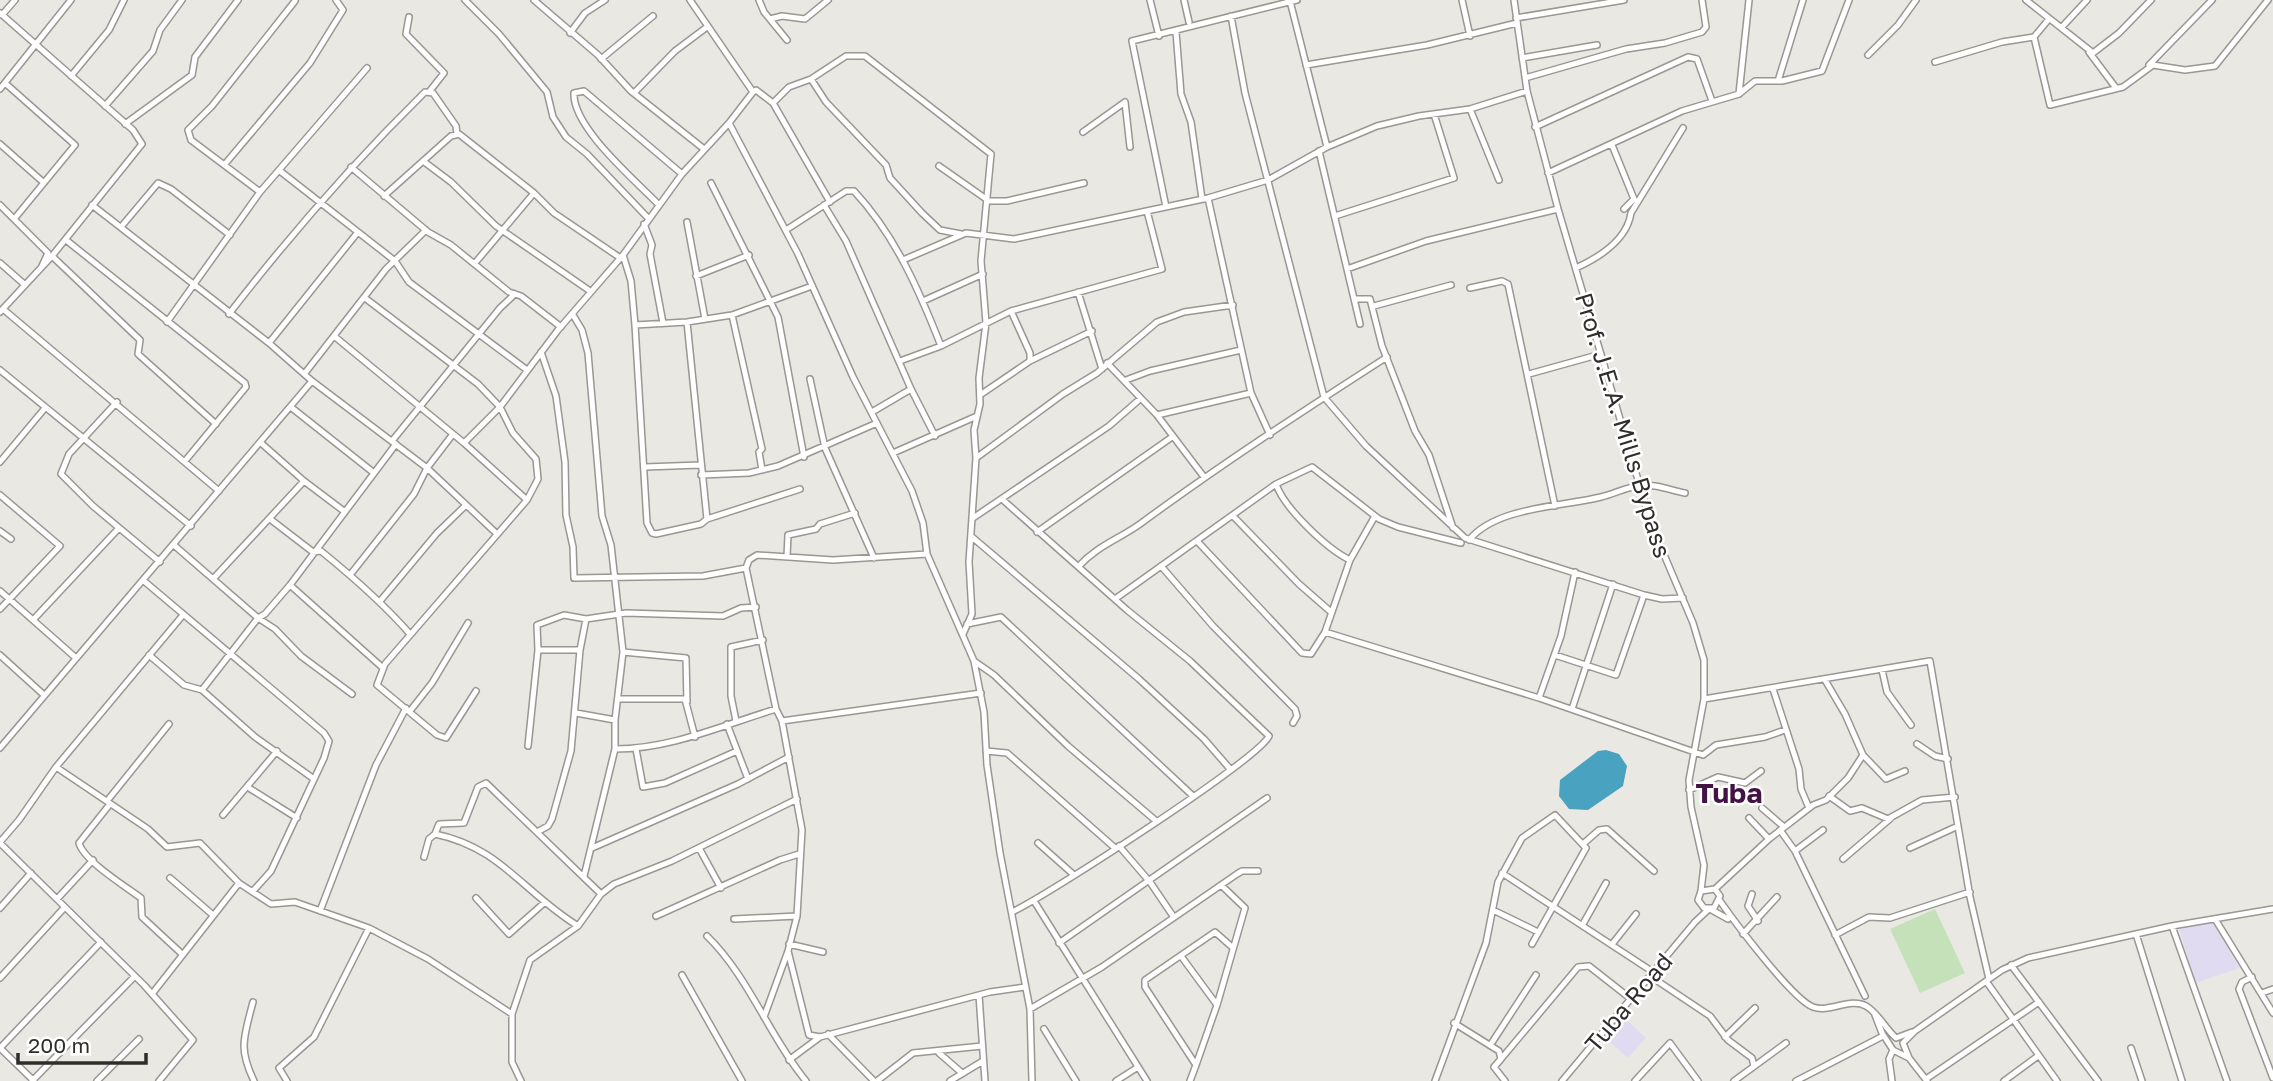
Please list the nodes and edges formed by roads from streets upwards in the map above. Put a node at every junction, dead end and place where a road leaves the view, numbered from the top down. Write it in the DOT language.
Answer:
graph roads {
  1 [pos="15,0"];
  2 [pos="71,0"];
  3 [pos="124,0"];
  4 [pos="182,0"];
  5 [pos="238,0"];
  6 [pos="336,0"];
  7 [pos="465,0"];
  8 [pos="534,0"];
  9 [pos="605,0"];
  10 [pos="690,0"];
  11 [pos="759,0"];
  12 [pos="828,0"];
  13 [pos="1150,0"];
  14 [pos="1184,0"];
  15 [pos="1250,0"];
  16 [pos="1462,0"];
  17 [pos="1514,0"];
  18 [pos="1623,0"];
  19 [pos="1702,0"];
  20 [pos="1749,0"];
  21 [pos="1803,0"];
  22 [pos="1849,0"];
  23 [pos="1905,0"];
  24 [pos="2025,0"];
  25 [pos="2087,0"];
  26 [pos="2151,0"];
  27 [pos="2212,0"];
  28 [pos="2268,0"];
  29 [pos="295,1"];
  30 [pos="1293,1"];
  31 [pos="1914,3"];
  32 [pos="1252,9"];
  33 [pos="653,16"];
  34 [pos="1231,16"];
  35 [pos="2,17"];
  36 [pos="409,17"];
  37 [pos="770,19"];
  38 [pos="2049,19"];
  39 [pos="1517,20"];
  40 [pos="1189,22"];
  41 [pos="707,27"];
  42 [pos="2062,27"];
  43 [pos="1175,32"];
  44 [pos="570,33"];
  45 [pos="1159,36"];
  46 [pos="1470,36"];
  47 [pos="2034,37"];
  48 [pos="787,40"];
  49 [pos="34,45"];
  50 [pos="1597,45"];
  51 [pos="2089,51"];
  52 [pos="1868,55"];
  53 [pos="1522,58"];
  54 [pos="601,59"];
  55 [pos="1935,62"];
  56 [pos="1306,65"];
  57 [pos="368,68"];
  58 [pos="2147,68"];
  59 [pos="71,76"];
  60 [pos="1525,78"];
  61 [pos="811,79"];
  62 [pos="1778,81"];
  63 [pos="2,86"];
  64 [pos="2116,89"];
  65 [pos="1527,91"];
  66 [pos="429,92"];
  67 [pos="753,92"];
  68 [pos="634,93"];
  69 [pos="1739,94"];
  70 [pos="1712,101"];
  71 [pos="773,103"];
  72 [pos="105,106"];
  73 [pos="1470,108"];
  74 [pos="1434,114"];
  75 [pos="729,123"];
  76 [pos="125,124"];
  77 [pos="1535,127"];
  78 [pos="1683,128"];
  79 [pos="1083,132"];
  80 [pos="457,134"];
  81 [pos="0,144"];
  82 [pos="1612,145"];
  83 [pos="1130,147"];
  84 [pos="1327,147"];
  85 [pos="704,149"];
  86 [pos="1319,151"];
  87 [pos="423,161"];
  88 [pos="225,164"];
  89 [pos="939,166"];
  90 [pos="351,167"];
  91 [pos="280,171"];
  92 [pos="1548,173"];
  93 [pos="682,174"];
  94 [pos="1268,180"];
  95 [pos="1499,180"];
  96 [pos="43,182"];
  97 [pos="711,183"];
  98 [pos="1084,183"];
  99 [pos="260,192"];
  100 [pos="534,193"];
  101 [pos="384,196"];
  102 [pos="1205,199"];
  103 [pos="989,201"];
  104 [pos="321,202"];
  105 [pos="827,203"];
  106 [pos="0,205"];
  107 [pos="92,205"];
  108 [pos="659,205"];
  109 [pos="1166,207"];
  110 [pos="1558,209"];
  111 [pos="1624,209"];
  112 [pos="1147,211"];
  113 [pos="1335,216"];
  114 [pos="15,218"];
  115 [pos="646,221"];
  116 [pos="687,222"];
  117 [pos="121,227"];
  118 [pos="503,229"];
  119 [pos="426,230"];
  120 [pos="786,230"];
  121 [pos="358,232"];
  122 [pos="961,234"];
  123 [pos="230,235"];
  124 [pos="985,235"];
  125 [pos="66,240"];
  126 [pos="52,256"];
  127 [pos="621,256"];
  128 [pos="749,256"];
  129 [pos="903,260"];
  130 [pos="395,261"];
  131 [pos="0,263"];
  132 [pos="474,263"];
  133 [pos="41,268"];
  134 [pos="1576,268"];
  135 [pos="1348,269"];
  136 [pos="983,274"];
  137 [pos="696,276"];
  138 [pos="24,284"];
  139 [pos="192,285"];
  140 [pos="1451,285"];
  141 [pos="813,286"];
  142 [pos="1470,288"];
  143 [pos="590,291"];
  144 [pos="1078,292"];
  145 [pos="515,294"];
  146 [pos="365,298"];
  147 [pos="1354,299"];
  148 [pos="923,301"];
  149 [pos="772,302"];
  150 [pos="1233,305"];
  151 [pos="1374,306"];
  152 [pos="2,310"];
  153 [pos="1011,311"];
  154 [pos="229,314"];
  155 [pos="573,315"];
  156 [pos="732,315"];
  157 [pos="705,319"];
  158 [pos="167,322"];
  159 [pos="687,322"];
  160 [pos="663,323"];
  161 [pos="986,323"];
  162 [pos="1360,324"];
  163 [pos="635,325"];
  164 [pos="561,327"];
  165 [pos="1092,331"];
  166 [pos="480,332"];
  167 [pos="334,336"];
  168 [pos="268,342"];
  169 [pos="941,346"];
  170 [pos="1241,350"];
  171 [pos="541,352"];
  172 [pos="1601,354"];
  173 [pos="1387,356"];
  174 [pos="900,361"];
  175 [pos="1030,361"];
  176 [pos="1107,363"];
  177 [pos="453,365"];
  178 [pos="1102,369"];
  179 [pos="0,370"];
  180 [pos="527,370"];
  181 [pos="305,373"];
  182 [pos="1529,374"];
  183 [pos="810,379"];
  184 [pos="1126,380"];
  185 [pos="312,382"];
  186 [pos="911,388"];
  187 [pos="1251,393"];
  188 [pos="980,395"];
  189 [pos="1324,397"];
  190 [pos="1140,400"];
  191 [pos="117,402"];
  192 [pos="500,407"];
  193 [pos="45,408"];
  194 [pos="292,408"];
  195 [pos="420,408"];
  196 [pos="872,412"];
  197 [pos="1157,415"];
  198 [pos="977,416"];
  199 [pos="877,423"];
  200 [pos="216,424"];
  201 [pos="453,434"];
  202 [pos="1270,435"];
  203 [pos="935,436"];
  204 [pos="85,437"];
  205 [pos="1171,437"];
  206 [pos="394,442"];
  207 [pos="261,443"];
  208 [pos="464,443"];
  209 [pos="825,448"];
  210 [pos="893,453"];
  211 [pos="804,457"];
  212 [pos="976,458"];
  213 [pos="0,461"];
  214 [pos="185,461"];
  215 [pos="700,465"];
  216 [pos="645,467"];
  217 [pos="427,468"];
  218 [pos="762,470"];
  219 [pos="374,473"];
  220 [pos="701,475"];
  221 [pos="1204,477"];
  222 [pos="304,481"];
  223 [pos="1276,484"];
  224 [pos="1639,485"];
  225 [pos="800,489"];
  226 [pos="219,491"];
  227 [pos="1685,492"];
  228 [pos="0,495"];
  229 [pos="527,500"];
  230 [pos="1003,500"];
  231 [pos="466,505"];
  232 [pos="1555,506"];
  233 [pos="345,512"];
  234 [pos="855,513"];
  235 [pos="1233,516"];
  236 [pos="1375,516"];
  237 [pos="973,518"];
  238 [pos="270,519"];
  239 [pos="707,519"];
  240 [pos="191,526"];
  241 [pos="119,528"];
  242 [pos="1453,528"];
  243 [pos="0,531"];
  244 [pos="1037,531"];
  245 [pos="496,533"];
  246 [pos="972,537"];
  247 [pos="11,539"];
  248 [pos="1469,540"];
  249 [pos="1197,541"];
  250 [pos="1461,543"];
  251 [pos="175,545"];
  252 [pos="313,552"];
  253 [pos="927,554"];
  254 [pos="787,557"];
  255 [pos="874,558"];
  256 [pos="1350,560"];
  257 [pos="160,562"];
  258 [pos="1079,566"];
  259 [pos="1161,566"];
  260 [pos="746,568"];
  261 [pos="1575,572"];
  262 [pos="351,575"];
  263 [pos="213,579"];
  264 [pos="614,579"];
  265 [pos="144,581"];
  266 [pos="1612,584"];
  267 [pos="290,585"];
  268 [pos="0,591"];
  269 [pos="1644,595"];
  270 [pos="1683,598"];
  271 [pos="1115,599"];
  272 [pos="10,600"];
  273 [pos="381,600"];
  274 [pos="756,607"];
  275 [pos="0,609"];
  276 [pos="1331,612"];
  277 [pos="183,615"];
  278 [pos="618,615"];
  279 [pos="258,618"];
  280 [pos="586,619"];
  281 [pos="33,620"];
  282 [pos="468,623"];
  283 [pos="967,624"];
  284 [pos="1325,632"];
  285 [pos="411,634"];
  286 [pos="963,634"];
  287 [pos="763,640"];
  288 [pos="538,650"];
  289 [pos="580,650"];
  290 [pos="623,652"];
  291 [pos="230,653"];
  292 [pos="1555,654"];
  293 [pos="149,655"];
  294 [pos="76,657"];
  295 [pos="1,658"];
  296 [pos="974,661"];
  297 [pos="1585,666"];
  298 [pos="383,668"];
  299 [pos="1882,670"];
  300 [pos="1825,680"];
  301 [pos="1773,689"];
  302 [pos="202,690"];
  303 [pos="477,691"];
  304 [pos="981,693"];
  305 [pos="352,694"];
  306 [pos="44,695"];
  307 [pos="1539,698"];
  308 [pos="619,699"];
  309 [pos="1704,699"];
  310 [pos="687,702"];
  311 [pos="408,709"];
  312 [pos="776,709"];
  313 [pos="1572,709"];
  314 [pos="576,713"];
  315 [pos="615,720"];
  316 [pos="736,721"];
  317 [pos="782,721"];
  318 [pos="1293,723"];
  319 [pos="169,724"];
  320 [pos="727,724"];
  321 [pos="1911,725"];
  322 [pos="1785,730"];
  323 [pos="695,737"];
  324 [pos="1917,744"];
  325 [pos="528,746"];
  326 [pos="0,748"];
  327 [pos="615,749"];
  328 [pos="636,749"];
  329 [pos="1694,749"];
  330 [pos="277,751"];
  331 [pos="737,751"];
  332 [pos="986,751"];
  333 [pos="1863,755"];
  334 [pos="789,757"];
  335 [pos="1948,759"];
  336 [pos="56,766"];
  337 [pos="1231,770"];
  338 [pos="1762,771"];
  339 [pos="1905,771"];
  340 [pos="314,779"];
  341 [pos="748,779"];
  342 [pos="249,788"];
  343 [pos="1689,790"];
  344 [pos="1193,796"];
  345 [pos="1829,796"];
  346 [pos="1955,797"];
  347 [pos="1268,798"];
  348 [pos="797,799"];
  349 [pos="109,803"];
  350 [pos="1762,808"];
  351 [pos="1809,808"];
  352 [pos="223,815"];
  353 [pos="297,818"];
  354 [pos="1749,818"];
  355 [pos="1891,818"];
  356 [pos="1156,820"];
  357 [pos="1958,826"];
  358 [pos="1782,829"];
  359 [pos="1823,830"];
  360 [pos="537,832"];
  361 [pos="435,834"];
  362 [pos="1769,839"];
  363 [pos="0,842"];
  364 [pos="1038,843"];
  365 [pos="1583,844"];
  366 [pos="1117,847"];
  367 [pos="591,848"];
  368 [pos="699,848"];
  369 [pos="1910,848"];
  370 [pos="1794,851"];
  371 [pos="799,854"];
  372 [pos="424,857"];
  373 [pos="1843,859"];
  374 [pos="93,860"];
  375 [pos="1704,865"];
  376 [pos="1258,871"];
  377 [pos="1654,871"];
  378 [pos="31,873"];
  379 [pos="1502,873"];
  380 [pos="1074,875"];
  381 [pos="584,876"];
  382 [pos="170,878"];
  383 [pos="1150,882"];
  384 [pos="239,883"];
  385 [pos="1606,883"];
  386 [pos="1221,885"];
  387 [pos="721,888"];
  388 [pos="1713,889"];
  389 [pos="253,891"];
  390 [pos="1701,891"];
  391 [pos="1970,892"];
  392 [pos="601,894"];
  393 [pos="1752,894"];
  394 [pos="1777,897"];
  395 [pos="476,898"];
  396 [pos="57,899"];
  397 [pos="1034,901"];
  398 [pos="1720,901"];
  399 [pos="544,903"];
  400 [pos="1699,903"];
  401 [pos="1554,905"];
  402 [pos="0,908"];
  403 [pos="64,908"];
  404 [pos="1493,909"];
  405 [pos="1709,909"];
  406 [pos="2273,909"];
  407 [pos="320,911"];
  408 [pos="1012,912"];
  409 [pos="1636,914"];
  410 [pos="213,915"];
  411 [pos="656,916"];
  412 [pos="797,916"];
  413 [pos="1173,916"];
  414 [pos="734,919"];
  415 [pos="2215,919"];
  416 [pos="1731,920"];
  417 [pos="1758,921"];
  418 [pos="1695,922"];
  419 [pos="1583,923"];
  420 [pos="578,926"];
  421 [pos="2172,926"];
  422 [pos="369,928"];
  423 [pos="1538,932"];
  424 [pos="1743,934"];
  425 [pos="1835,934"];
  426 [pos="2136,934"];
  427 [pos="707,936"];
  428 [pos="101,943"];
  429 [pos="1059,943"];
  430 [pos="1613,943"];
  431 [pos="1532,944"];
  432 [pos="1233,947"];
  433 [pos="789,948"];
  434 [pos="823,952"];
  435 [pos="182,954"];
  436 [pos="1181,956"];
  437 [pos="2011,965"];
  438 [pos="1652,974"];
  439 [pos="682,975"];
  440 [pos="1536,975"];
  441 [pos="134,977"];
  442 [pos="2252,977"];
  443 [pos="0,978"];
  444 [pos="1083,978"];
  445 [pos="1988,980"];
  446 [pos="1025,987"];
  447 [pos="2273,989"];
  448 [pos="2262,993"];
  449 [pos="152,994"];
  450 [pos="979,995"];
  451 [pos="1865,996"];
  452 [pos="1631,999"];
  453 [pos="253,1002"];
  454 [pos="2039,1002"];
  455 [pos="1217,1005"];
  456 [pos="1755,1008"];
  457 [pos="1030,1009"];
  458 [pos="2273,1013"];
  459 [pos="512,1014"];
  460 [pos="1875,1015"];
  461 [pos="764,1017"];
  462 [pos="2013,1021"];
  463 [pos="1454,1023"];
  464 [pos="1044,1029"];
  465 [pos="828,1034"];
  466 [pos="1884,1036"];
  467 [pos="820,1037"];
  468 [pos="1725,1037"];
  469 [pos="139,1039"];
  470 [pos="1786,1043"];
  471 [pos="1491,1044"];
  472 [pos="1897,1044"];
  473 [pos="982,1046"];
  474 [pos="2131,1048"];
  475 [pos="939,1053"];
  476 [pos="2038,1056"];
  477 [pos="1501,1059"];
  478 [pos="789,1060"];
  479 [pos="983,1061"];
  480 [pos="1196,1065"];
  481 [pos="1754,1066"];
  482 [pos="1138,1067"];
  483 [pos="962,1073"];
  484 [pos="2273,1078"];
  485 [pos="1638,1080"];
  486 [pos="1926,1080"];
  487 [pos="33,1081"];
  488 [pos="97,1081"];
  489 [pos="159,1081"];
  490 [pos="254,1081"];
  491 [pos="287,1081"];
  492 [pos="521,1081"];
  493 [pos="742,1081"];
  494 [pos="806,1081"];
  495 [pos="875,1081"];
  496 [pos="950,1081"];
  497 [pos="985,1081"];
  498 [pos="1032,1081"];
  499 [pos="1076,1081"];
  500 [pos="1116,1081"];
  501 [pos="1147,1081"];
  502 [pos="1190,1081"];
  503 [pos="1435,1081"];
  504 [pos="1506,1081"];
  505 [pos="1562,1081"];
  506 [pos="1698,1081"];
  507 [pos="1734,1081"];
  508 [pos="1796,1081"];
  509 [pos="1892,1081"];
  510 [pos="2004,1081"];
  511 [pos="2057,1081"];
  512 [pos="2098,1081"];
  513 [pos="2142,1081"];
  514 [pos="2182,1081"];
  515 [pos="2227,1081"];
  1 -- 35 [label="street"];
  2 -- 49 [label="street"];
  3 -- 59 [label="street"];
  4 -- 72 [label="street"];
  5 -- 76 [label="street"];
  6 -- 88 [label="street"];
  7 -- 115 [label="street"];
  8 -- 44 [label="street"];
  9 -- 44 [label="street"];
  10 -- 41 [label="street"];
  11 -- 37 [label="street"];
  12 -- 37 [label="street"];
  13 -- 45 [label="street"];
  14 -- 40 [label="street"];
  15 -- 32 [label="street"];
  16 -- 46 [label="street"];
  17 -- 39 [label="street, Prof. J.E.A. Mills Bypass"];
  18 -- 39 [label="street"];
  19 -- 60 [label="street"];
  20 -- 69 [label="street"];
  21 -- 62 [label="street"];
  22 -- 62 [label="street"];
  23 -- 31 [label="street"];
  24 -- 38 [label="street"];
  25 -- 42 [label="street"];
  26 -- 51 [label="street"];
  27 -- 58 [label="street"];
  28 -- 58 [label="street"];
  29 -- 88 [label="street"];
  30 -- 32 [label="street"];
  30 -- 56 [label="street"];
  31 -- 52 [label="street"];
  32 -- 34 [label="street"];
  33 -- 54 [label="street"];
  34 -- 43 [label="street"];
  34 -- 94 [label="street"];
  35 -- 49 [label="street"];
  36 -- 66 [label="street"];
  37 -- 48 [label="street"];
  38 -- 42 [label="street"];
  38 -- 47 [label="street"];
  39 -- 46 [label="street"];
  39 -- 53 [label="street, Prof. J.E.A. Mills Bypass"];
  41 -- 67 [label="street"];
  41 -- 68 [label="street"];
  42 -- 51 [label="street"];
  43 -- 45 [label="street"];
  43 -- 102 [label="street"];
  44 -- 54 [label="street"];
  45 -- 109 [label="street"];
  46 -- 56 [label="street"];
  47 -- 55 [label="street"];
  47 -- 64 [label="street"];
  49 -- 59 [label="street"];
  49 -- 63 [label="street"];
  50 -- 53 [label="street"];
  51 -- 64 [label="street"];
  53 -- 60 [label="street, Prof. J.E.A. Mills Bypass"];
  54 -- 68 [label="street"];
  56 -- 84 [label="street"];
  57 -- 91 [label="street"];
  58 -- 64 [label="street"];
  59 -- 72 [label="street"];
  60 -- 65 [label="street, Prof. J.E.A. Mills Bypass"];
  61 -- 71 [label="street"];
  61 -- 103 [label="street"];
  61 -- 122 [label="street"];
  62 -- 69 [label="street"];
  63 -- 96 [label="street"];
  65 -- 73 [label="street"];
  65 -- 77 [label="street, Prof. J.E.A. Mills Bypass"];
  66 -- 80 [label="street"];
  66 -- 90 [label="street"];
  67 -- 71 [label="street"];
  67 -- 75 [label="street"];
  68 -- 85 [label="street"];
  69 -- 70 [label="street"];
  70 -- 77 [label="street"];
  70 -- 82 [label="street"];
  71 -- 105 [label="street"];
  72 -- 76 [label="street"];
  73 -- 74 [label="street"];
  73 -- 95 [label="street"];
  74 -- 84 [label="street"];
  74 -- 113 [label="street"];
  75 -- 85 [label="street"];
  75 -- 120 [label="street"];
  76 -- 107 [label="street"];
  77 -- 92 [label="street, Prof. J.E.A. Mills Bypass"];
  78 -- 134 [label="street"];
  79 -- 83 [label="street"];
  80 -- 87 [label="street"];
  80 -- 100 [label="street"];
  81 -- 96 [label="street"];
  82 -- 92 [label="street"];
  82 -- 111 [label="street"];
  84 -- 86 [label="street"];
  85 -- 93 [label="street"];
  86 -- 94 [label="street"];
  86 -- 113 [label="street"];
  87 -- 101 [label="street"];
  87 -- 118 [label="street"];
  88 -- 99 [label="street"];
  89 -- 103 [label="street"];
  90 -- 101 [label="street"];
  90 -- 104 [label="street"];
  91 -- 99 [label="street"];
  91 -- 104 [label="street"];
  92 -- 110 [label="street, Prof. J.E.A. Mills Bypass"];
  93 -- 108 [label="street"];
  93 -- 108 [label="street"];
  94 -- 102 [label="street"];
  94 -- 189 [label="street"];
  96 -- 114 [label="street"];
  97 -- 128 [label="street"];
  98 -- 103 [label="street"];
  99 -- 123 [label="street"];
  100 -- 118 [label="street"];
  100 -- 127 [label="street"];
  101 -- 119 [label="street"];
  102 -- 109 [label="street"];
  102 -- 150 [label="street"];
  103 -- 124 [label="street"];
  104 -- 121 [label="street"];
  104 -- 154 [label="street"];
  105 -- 120 [label="street"];
  105 -- 129 [label="street"];
  105 -- 174 [label="street"];
  106 -- 114 [label="street"];
  107 -- 117 [label="street"];
  107 -- 125 [label="street"];
  108 -- 115 [label="street"];
  109 -- 112 [label="street"];
  110 -- 134 [label="street, Prof. J.E.A. Mills Bypass"];
  110 -- 135 [label="street"];
  112 -- 124 [label="street"];
  112 -- 144 [label="street"];
  113 -- 135 [label="street"];
  114 -- 133 [label="street"];
  115 -- 127 [label="street"];
  115 -- 160 [label="street"];
  116 -- 137 [label="street"];
  117 -- 123 [label="street"];
  117 -- 139 [label="street"];
  118 -- 132 [label="street"];
  118 -- 143 [label="street"];
  119 -- 130 [label="street"];
  119 -- 132 [label="street"];
  120 -- 141 [label="street"];
  121 -- 130 [label="street"];
  121 -- 168 [label="street"];
  122 -- 124 [label="street"];
  122 -- 129 [label="street"];
  123 -- 139 [label="street"];
  124 -- 136 [label="street"];
  125 -- 126 [label="street"];
  125 -- 158 [label="street"];
  126 -- 133 [label="street"];
  126 -- 200 [label="street"];
  127 -- 143 [label="street"];
  127 -- 163 [label="street"];
  128 -- 137 [label="street"];
  128 -- 149 [label="street"];
  129 -- 148 [label="street"];
  130 -- 146 [label="street"];
  130 -- 166 [label="street"];
  131 -- 138 [label="street"];
  132 -- 145 [label="street"];
  133 -- 138 [label="street"];
  134 -- 172 [label="street, Prof. J.E.A. Mills Bypass"];
  135 -- 147 [label="street"];
  136 -- 148 [label="street"];
  136 -- 161 [label="street"];
  137 -- 157 [label="street"];
  138 -- 152 [label="street"];
  139 -- 154 [label="street"];
  139 -- 158 [label="street"];
  140 -- 151 [label="street"];
  141 -- 149 [label="street"];
  141 -- 196 [label="street"];
  142 -- 182 [label="street"];
  143 -- 155 [label="street"];
  144 -- 153 [label="street"];
  144 -- 165 [label="street"];
  145 -- 164 [label="street"];
  145 -- 166 [label="street"];
  146 -- 167 [label="street"];
  146 -- 177 [label="street"];
  147 -- 151 [label="street"];
  147 -- 162 [label="street"];
  148 -- 169 [label="street"];
  149 -- 156 [label="street"];
  149 -- 211 [label="street"];
  150 -- 170 [label="street"];
  150 -- 176 [label="street"];
  151 -- 173 [label="street"];
  152 -- 191 [label="street"];
  153 -- 161 [label="street"];
  153 -- 175 [label="street"];
  154 -- 168 [label="street"];
  155 -- 164 [label="street"];
  155 -- 264 [label="street"];
  156 -- 157 [label="street"];
  156 -- 218 [label="street"];
  157 -- 159 [label="street"];
  158 -- 200 [label="street"];
  159 -- 160 [label="street"];
  159 -- 215 [label="street"];
  160 -- 163 [label="street"];
  161 -- 169 [label="street"];
  161 -- 188 [label="street"];
  163 -- 216 [label="street"];
  164 -- 171 [label="street"];
  165 -- 175 [label="street"];
  165 -- 178 [label="street"];
  166 -- 177 [label="street"];
  166 -- 180 [label="street"];
  167 -- 181 [label="street"];
  167 -- 195 [label="street"];
  168 -- 181 [label="street"];
  169 -- 174 [label="street"];
  170 -- 184 [label="street"];
  170 -- 187 [label="street"];
  171 -- 180 [label="street"];
  171 -- 264 [label="street"];
  172 -- 182 [label="street"];
  172 -- 224 [label="street, Prof. J.E.A. Mills Bypass"];
  173 -- 189 [label="street"];
  173 -- 242 [label="street"];
  174 -- 186 [label="street"];
  175 -- 188 [label="street"];
  176 -- 178 [label="street"];
  176 -- 184 [label="street"];
  177 -- 192 [label="street"];
  177 -- 195 [label="street"];
  178 -- 212 [label="street"];
  179 -- 193 [label="street"];
  180 -- 192 [label="street"];
  181 -- 185 [label="street"];
  182 -- 232 [label="street"];
  183 -- 209 [label="street"];
  184 -- 190 [label="street"];
  185 -- 194 [label="street"];
  185 -- 206 [label="street"];
  186 -- 196 [label="street"];
  186 -- 203 [label="street"];
  187 -- 197 [label="street"];
  187 -- 202 [label="street"];
  188 -- 198 [label="street"];
  189 -- 202 [label="street"];
  189 -- 242 [label="street"];
  190 -- 197 [label="street"];
  190 -- 230 [label="street"];
  191 -- 204 [label="street"];
  191 -- 214 [label="street"];
  192 -- 208 [label="street"];
  192 -- 229 [label="street"];
  193 -- 204 [label="street"];
  193 -- 213 [label="street"];
  194 -- 207 [label="street"];
  194 -- 219 [label="street"];
  195 -- 201 [label="street"];
  195 -- 206 [label="street"];
  196 -- 199 [label="street"];
  197 -- 205 [label="street"];
  198 -- 203 [label="street"];
  198 -- 212 [label="street"];
  199 -- 209 [label="street"];
  199 -- 210 [label="street"];
  200 -- 214 [label="street"];
  201 -- 208 [label="street"];
  201 -- 217 [label="street"];
  202 -- 221 [label="street"];
  203 -- 210 [label="street"];
  204 -- 240 [label="street"];
  204 -- 241 [label="street"];
  205 -- 221 [label="street"];
  205 -- 244 [label="street"];
  206 -- 217 [label="street"];
  206 -- 219 [label="street"];
  207 -- 222 [label="street"];
  207 -- 226 [label="street"];
  208 -- 229 [label="street"];
  209 -- 211 [label="street"];
  209 -- 234 [label="street"];
  210 -- 253 [label="street"];
  211 -- 218 [label="street"];
  212 -- 237 [label="street"];
  214 -- 226 [label="street"];
  215 -- 216 [label="street"];
  215 -- 220 [label="street"];
  216 -- 239 [label="street"];
  217 -- 231 [label="street"];
  217 -- 262 [label="street"];
  218 -- 220 [label="street"];
  219 -- 233 [label="street"];
  220 -- 239 [label="street"];
  221 -- 258 [label="street"];
  222 -- 233 [label="street"];
  222 -- 238 [label="street"];
  223 -- 235 [label="street"];
  223 -- 236 [label="street"];
  223 -- 256 [label="street"];
  224 -- 227 [label="street"];
  224 -- 232 [label="street"];
  224 -- 270 [label="street, Prof. J.E.A. Mills Bypass"];
  225 -- 239 [label="street"];
  226 -- 240 [label="street"];
  228 -- 272 [label="street"];
  229 -- 245 [label="street"];
  230 -- 237 [label="street"];
  230 -- 244 [label="street"];
  231 -- 245 [label="street"];
  231 -- 273 [label="street"];
  232 -- 248 [label="street"];
  233 -- 252 [label="street"];
  234 -- 254 [label="street"];
  234 -- 255 [label="street"];
  235 -- 249 [label="street"];
  235 -- 276 [label="street"];
  236 -- 250 [label="street"];
  236 -- 256 [label="street"];
  237 -- 246 [label="street"];
  238 -- 252 [label="street"];
  238 -- 263 [label="street"];
  240 -- 251 [label="street"];
  241 -- 257 [label="street"];
  241 -- 281 [label="street"];
  242 -- 248 [label="street"];
  243 -- 247 [label="street"];
  244 -- 258 [label="street"];
  245 -- 285 [label="street"];
  246 -- 283 [label="street"];
  246 -- 337 [label="street"];
  248 -- 261 [label="street"];
  249 -- 259 [label="street"];
  249 -- 284 [label="street"];
  251 -- 257 [label="street"];
  251 -- 263 [label="street"];
  252 -- 262 [label="street"];
  252 -- 267 [label="street"];
  253 -- 255 [label="street"];
  253 -- 286 [label="street"];
  254 -- 255 [label="street"];
  254 -- 260 [label="street"];
  256 -- 276 [label="street"];
  257 -- 265 [label="street"];
  258 -- 271 [label="street"];
  259 -- 271 [label="street"];
  259 -- 318 [label="street"];
  260 -- 264 [label="street"];
  260 -- 274 [label="street"];
  261 -- 266 [label="street"];
  261 -- 292 [label="street"];
  262 -- 273 [label="street"];
  263 -- 279 [label="street"];
  264 -- 278 [label="street"];
  265 -- 277 [label="street"];
  265 -- 294 [label="street"];
  266 -- 269 [label="street"];
  266 -- 297 [label="street"];
  267 -- 279 [label="street"];
  267 -- 298 [label="street"];
  268 -- 272 [label="street"];
  269 -- 270 [label="street"];
  269 -- 297 [label="street"];
  270 -- 309 [label="street, Prof. J.E.A. Mills Bypass"];
  271 -- 337 [label="street"];
  272 -- 275 [label="street"];
  272 -- 281 [label="street"];
  273 -- 285 [label="street"];
  274 -- 278 [label="street"];
  274 -- 287 [label="street"];
  276 -- 284 [label="street"];
  277 -- 291 [label="street"];
  277 -- 293 [label="street"];
  278 -- 280 [label="street"];
  278 -- 290 [label="street"];
  279 -- 291 [label="street"];
  279 -- 305 [label="street"];
  280 -- 288 [label="street"];
  280 -- 289 [label="street"];
  281 -- 294 [label="street"];
  282 -- 311 [label="street"];
  283 -- 286 [label="street"];
  283 -- 344 [label="street"];
  284 -- 307 [label="street"];
  285 -- 298 [label="street"];
  286 -- 296 [label="street"];
  287 -- 312 [label="street"];
  287 -- 316 [label="street"];
  288 -- 289 [label="street"];
  288 -- 325 [label="street"];
  289 -- 314 [label="street"];
  290 -- 308 [label="street"];
  290 -- 310 [label="street"];
  291 -- 302 [label="street"];
  291 -- 340 [label="street"];
  292 -- 297 [label="street"];
  292 -- 307 [label="street"];
  293 -- 302 [label="street"];
  293 -- 336 [label="street"];
  294 -- 306 [label="street"];
  295 -- 306 [label="street"];
  296 -- 304 [label="street"];
  296 -- 356 [label="street"];
  297 -- 313 [label="street"];
  298 -- 311 [label="street"];
  299 -- 300 [label="street"];
  299 -- 321 [label="street"];
  299 -- 335 [label="street"];
  300 -- 301 [label="street"];
  300 -- 333 [label="street"];
  301 -- 309 [label="street"];
  301 -- 322 [label="street"];
  302 -- 330 [label="street"];
  303 -- 311 [label="street"];
  304 -- 317 [label="street"];
  304 -- 332 [label="street"];
  306 -- 326 [label="street"];
  307 -- 313 [label="street"];
  308 -- 310 [label="street"];
  308 -- 315 [label="street"];
  309 -- 329 [label="street, Prof. J.E.A. Mills Bypass"];
  310 -- 323 [label="street"];
  311 -- 407 [label="street"];
  312 -- 316 [label="street"];
  312 -- 317 [label="street"];
  313 -- 329 [label="street"];
  314 -- 315 [label="street"];
  314 -- 360 [label="street"];
  315 -- 327 [label="street"];
  316 -- 320 [label="street"];
  317 -- 334 [label="street"];
  319 -- 349 [label="street"];
  320 -- 323 [label="street"];
  320 -- 331 [label="street"];
  322 -- 329 [label="street"];
  322 -- 351 [label="street"];
  323 -- 328 [label="street"];
  324 -- 335 [label="street"];
  327 -- 328 [label="street"];
  327 -- 367 [label="street"];
  328 -- 331 [label="street"];
  329 -- 343 [label="street, Prof. J.E.A. Mills Bypass"];
  330 -- 340 [label="street"];
  330 -- 342 [label="street"];
  331 -- 341 [label="street"];
  332 -- 366 [label="street"];
  332 -- 408 [label="street"];
  333 -- 339 [label="street"];
  333 -- 345 [label="street"];
  334 -- 341 [label="street"];
  334 -- 348 [label="street"];
  335 -- 346 [label="street"];
  336 -- 349 [label="street"];
  336 -- 363 [label="street"];
  337 -- 344 [label="street"];
  338 -- 343 [label="street"];
  340 -- 353 [label="street"];
  341 -- 367 [label="street"];
  342 -- 352 [label="street"];
  342 -- 353 [label="street"];
  343 -- 375 [label="street, Prof. J.E.A. Mills Bypass"];
  344 -- 356 [label="street"];
  345 -- 351 [label="street"];
  345 -- 355 [label="street"];
  346 -- 355 [label="street"];
  346 -- 357 [label="street"];
  347 -- 383 [label="street"];
  348 -- 368 [label="street"];
  348 -- 371 [label="street"];
  349 -- 374 [label="street"];
  349 -- 384 [label="street"];
  350 -- 358 [label="street"];
  351 -- 358 [label="street"];
  353 -- 389 [label="street"];
  354 -- 362 [label="street"];
  355 -- 373 [label="street"];
  356 -- 366 [label="street"];
  357 -- 369 [label="street"];
  357 -- 391 [label="street"];
  358 -- 362 [label="street"];
  358 -- 370 [label="street"];
  359 -- 370 [label="street"];
  360 -- 361 [label="street"];
  360 -- 381 [label="street"];
  361 -- 372 [label="street"];
  361 -- 399 [label="street"];
  362 -- 388 [label="street"];
  363 -- 378 [label="street"];
  364 -- 380 [label="street"];
  365 -- 377 [label="street"];
  365 -- 379 [label="street"];
  365 -- 401 [label="street"];
  366 -- 380 [label="street"];
  366 -- 383 [label="street"];
  367 -- 381 [label="street"];
  368 -- 387 [label="street"];
  368 -- 392 [label="street"];
  370 -- 425 [label="street"];
  371 -- 387 [label="street"];
  371 -- 412 [label="street"];
  374 -- 396 [label="street"];
  374 -- 435 [label="street"];
  375 -- 388 [label="street"];
  375 -- 390 [label="street, Prof. J.E.A. Mills Bypass"];
  376 -- 386 [label="street"];
  378 -- 396 [label="street"];
  378 -- 402 [label="street"];
  379 -- 401 [label="street"];
  379 -- 404 [label="street"];
  380 -- 397 [label="street"];
  381 -- 392 [label="street"];
  382 -- 410 [label="street"];
  383 -- 413 [label="street"];
  383 -- 429 [label="street"];
  384 -- 389 [label="street"];
  384 -- 410 [label="street"];
  385 -- 419 [label="street"];
  386 -- 413 [label="street"];
  386 -- 432 [label="street"];
  387 -- 411 [label="street"];
  388 -- 390 [label="street"];
  388 -- 398 [label="street"];
  389 -- 407 [label="street"];
  390 -- 400 [label="street"];
  391 -- 425 [label="street"];
  391 -- 445 [label="street"];
  392 -- 420 [label="street"];
  393 -- 417 [label="street"];
  394 -- 417 [label="street"];
  395 -- 399 [label="street"];
  396 -- 403 [label="street"];
  397 -- 408 [label="street"];
  397 -- 429 [label="street"];
  398 -- 405 [label="street"];
  398 -- 416 [label="street"];
  399 -- 420 [label="street"];
  400 -- 405 [label="street"];
  400 -- 418 [label="street"];
  401 -- 419 [label="street"];
  401 -- 423 [label="street"];
  403 -- 428 [label="street"];
  403 -- 443 [label="street"];
  404 -- 423 [label="street"];
  404 -- 463 [label="street"];
  405 -- 416 [label="street"];
  405 -- 418 [label="street, Tuba Road"];
  406 -- 415 [label="street"];
  407 -- 422 [label="street"];
  408 -- 446 [label="street"];
  409 -- 430 [label="street"];
  410 -- 435 [label="street"];
  412 -- 414 [label="street"];
  412 -- 433 [label="street"];
  413 -- 444 [label="street"];
  415 -- 421 [label="street"];
  415 -- 442 [label="street"];
  416 -- 424 [label="street"];
  417 -- 424 [label="street"];
  418 -- 438 [label="street, Tuba Road"];
  419 -- 430 [label="street"];
  420 -- 459 [label="street"];
  421 -- 426 [label="street"];
  421 -- 515 [label="street"];
  422 -- 459 [label="street"];
  422 -- 491 [label="street"];
  423 -- 431 [label="street"];
  424 -- 460 [label="street"];
  425 -- 451 [label="street"];
  426 -- 437 [label="street"];
  426 -- 514 [label="street"];
  427 -- 461 [label="street"];
  428 -- 441 [label="street"];
  428 -- 487 [label="street"];
  429 -- 444 [label="street"];
  430 -- 438 [label="street"];
  432 -- 436 [label="street"];
  432 -- 455 [label="street"];
  433 -- 434 [label="street"];
  433 -- 461 [label="street"];
  433 -- 467 [label="street"];
  435 -- 449 [label="street"];
  436 -- 455 [label="street"];
  436 -- 480 [label="street"];
  437 -- 445 [label="street"];
  437 -- 454 [label="street"];
  438 -- 452 [label="street, Tuba Road"];
  438 -- 468 [label="street"];
  439 -- 493 [label="street"];
  440 -- 471 [label="street"];
  441 -- 449 [label="street"];
  441 -- 487 [label="street"];
  442 -- 448 [label="street"];
  442 -- 484 [label="street"];
  444 -- 457 [label="street"];
  444 -- 482 [label="street"];
  445 -- 462 [label="street"];
  445 -- 472 [label="street"];
  446 -- 450 [label="street"];
  446 -- 457 [label="street"];
  447 -- 448 [label="street"];
  448 -- 458 [label="street"];
  449 -- 489 [label="street"];
  450 -- 465 [label="street"];
  450 -- 473 [label="street"];
  452 -- 477 [label="street"];
  452 -- 505 [label="street, Tuba Road"];
  453 -- 490 [label="street"];
  454 -- 462 [label="street"];
  454 -- 512 [label="street"];
  455 -- 480 [label="street"];
  456 -- 468 [label="street"];
  457 -- 498 [label="street"];
  459 -- 492 [label="street"];
  460 -- 466 [label="street"];
  460 -- 472 [label="street"];
  461 -- 478 [label="street"];
  462 -- 476 [label="street"];
  462 -- 486 [label="street"];
  463 -- 471 [label="street"];
  463 -- 503 [label="street"];
  464 -- 499 [label="street"];
  465 -- 467 [label="street"];
  465 -- 495 [label="street"];
  466 -- 472 [label="street"];
  466 -- 508 [label="street"];
  467 -- 478 [label="street"];
  468 -- 481 [label="street"];
  469 -- 488 [label="street"];
  470 -- 481 [label="street"];
  471 -- 477 [label="street"];
  472 -- 486 [label="street"];
  472 -- 509 [label="street"];
  473 -- 475 [label="street"];
  473 -- 479 [label="street"];
  474 -- 513 [label="street"];
  475 -- 483 [label="street"];
  475 -- 495 [label="street"];
  476 -- 510 [label="street"];
  476 -- 511 [label="street"];
  477 -- 504 [label="street"];
  478 -- 494 [label="street"];
  479 -- 483 [label="street"];
  479 -- 497 [label="street"];
  480 -- 502 [label="street"];
  481 -- 507 [label="street"];
  482 -- 500 [label="street"];
  482 -- 501 [label="street"];
  483 -- 496 [label="street"];
  485 -- 506 [label="street"];
}
